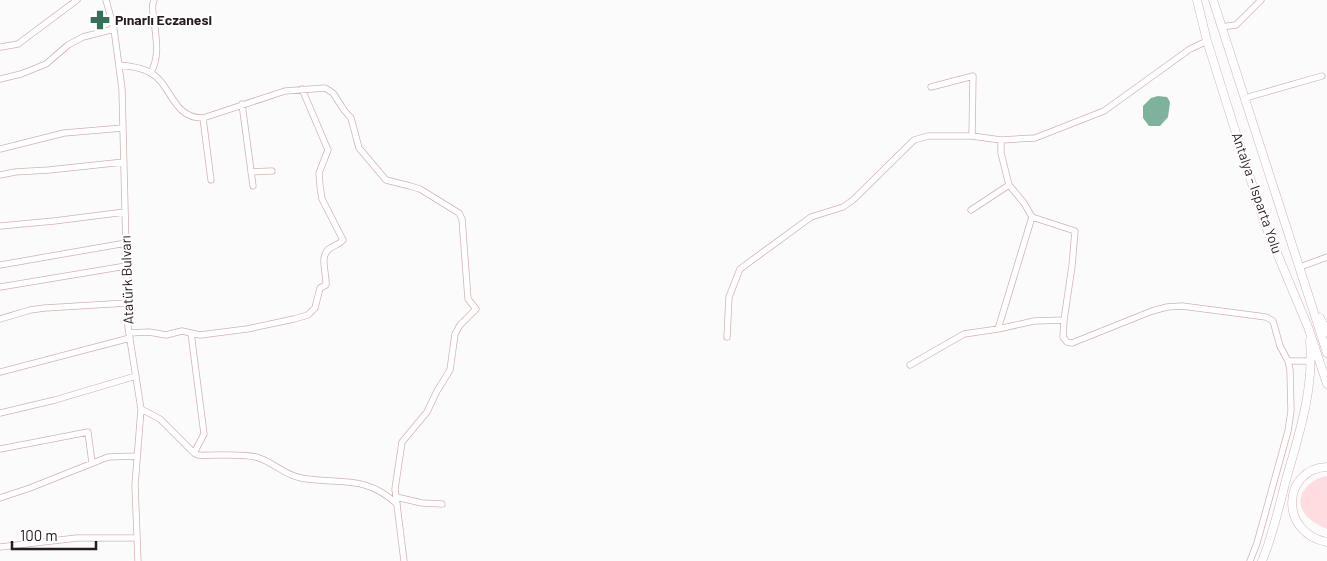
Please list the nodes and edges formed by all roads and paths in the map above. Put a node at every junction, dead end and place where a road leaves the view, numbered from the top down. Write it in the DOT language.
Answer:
graph roads {
  1 [pos="78,0"];
  2 [pos="106,0"];
  3 [pos="154,0"];
  4 [pos="1197,0"];
  5 [pos="1213,0"];
  6 [pos="1261,0"];
  7 [pos="1221,27"];
  8 [pos="114,29"];
  9 [pos="1207,42"];
  10 [pos="1,47"];
  11 [pos="119,65"];
  12 [pos="151,72"];
  13 [pos="1322,76"];
  14 [pos="0,79"];
  15 [pos="931,87"];
  16 [pos="302,89"];
  17 [pos="1244,98"];
  18 [pos="242,104"];
  19 [pos="202,118"];
  20 [pos="123,128"];
  21 [pos="972,136"];
  22 [pos="1001,140"];
  23 [pos="0,149"];
  24 [pos="124,162"];
  25 [pos="272,171"];
  26 [pos="251,172"];
  27 [pos="0,175"];
  28 [pos="211,180"];
  29 [pos="1008,185"];
  30 [pos="253,186"];
  31 [pos="971,210"];
  32 [pos="125,212"];
  33 [pos="1032,217"];
  34 [pos="0,226"];
  35 [pos="126,243"];
  36 [pos="1327,257"];
  37 [pos="0,265"];
  38 [pos="126,266"];
  39 [pos="1300,267"];
  40 [pos="0,287"];
  41 [pos="1308,294"];
  42 [pos="127,303"];
  43 [pos="0,319"];
  44 [pos="1064,320"];
  45 [pos="1308,327"];
  46 [pos="998,329"];
  47 [pos="1327,332"];
  48 [pos="191,333"];
  49 [pos="129,336"];
  50 [pos="727,337"];
  51 [pos="1327,353"];
  52 [pos="1288,361"];
  53 [pos="1311,361"];
  54 [pos="910,366"];
  55 [pos="0,372"];
  56 [pos="136,376"];
  57 [pos="1327,384"];
  58 [pos="141,409"];
  59 [pos="0,414"];
  60 [pos="0,449"];
  61 [pos="194,453"];
  62 [pos="137,456"];
  63 [pos="92,463"];
  64 [pos="1327,467"];
  65 [pos="0,494"];
  66 [pos="0,497"];
  67 [pos="396,497"];
  68 [pos="397,504"];
  69 [pos="442,504"];
  70 [pos="137,538"];
  71 [pos="1327,542"];
  72 [pos="0,547"];
  73 [pos="138,561"];
  74 [pos="404,561"];
  75 [pos="1250,561"];
  76 [pos="1262,561"];
  1 -- 10 [label="street"];
  2 -- 8 [label="street, Atatürk Bulvarı"];
  3 -- 12 [label="street"];
  4 -- 9 [label="highway, Antalya - Isparta Yolu"];
  5 -- 7 [label="highway, Antalya - Isparta Yolu"];
  6 -- 7 [label="street"];
  7 -- 17 [label="highway, Antalya - Isparta Yolu"];
  8 -- 11 [label="street, Atatürk Bulvarı"];
  8 -- 14 [label="street"];
  9 -- 22 [label="street"];
  9 -- 45 [label="highway, Antalya - Isparta Yolu"];
  11 -- 12 [label="street"];
  11 -- 20 [label="street, Atatürk Bulvarı"];
  12 -- 19 [label="street"];
  13 -- 17 [label="street"];
  15 -- 21 [label="street"];
  16 -- 18 [label="street"];
  16 -- 48 [label="street"];
  16 -- 67 [label="street"];
  17 -- 39 [label="highway, Antalya - Isparta Yolu"];
  18 -- 19 [label="street"];
  18 -- 26 [label="street"];
  19 -- 28 [label="street"];
  20 -- 23 [label="street"];
  20 -- 24 [label="street, Atatürk Bulvarı"];
  21 -- 22 [label="street"];
  21 -- 50 [label="street"];
  22 -- 29 [label="street"];
  24 -- 27 [label="street"];
  24 -- 32 [label="street, Atatürk Bulvarı"];
  25 -- 26 [label="street"];
  26 -- 30 [label="street"];
  29 -- 31 [label="street"];
  29 -- 33 [label="street"];
  32 -- 34 [label="street"];
  32 -- 35 [label="street, Atatürk Bulvarı"];
  33 -- 44 [label="street"];
  33 -- 46 [label="street"];
  35 -- 37 [label="street"];
  35 -- 38 [label="street, Atatürk Bulvarı"];
  36 -- 39 [label="street"];
  38 -- 40 [label="street"];
  38 -- 42 [label="street, Atatürk Bulvarı"];
  39 -- 41 [label="highway, Antalya - Isparta Yolu"];
  41 -- 47 [label="highway"];
  41 -- 51 [label="highway, Antalya - Isparta Yolu"];
  42 -- 43 [label="street"];
  42 -- 49 [label="street, Atatürk Bulvarı"];
  44 -- 46 [label="street"];
  44 -- 52 [label="street"];
  45 -- 53 [label="highway"];
  45 -- 57 [label="highway, Antalya - Isparta Yolu"];
  46 -- 54 [label="street"];
  48 -- 49 [label="street"];
  48 -- 61 [label="street"];
  49 -- 55 [label="street"];
  49 -- 56 [label="street, Atatürk Bulvarı"];
  52 -- 53 [label="street"];
  52 -- 75 [label="street"];
  53 -- 76 [label="highway"];
  56 -- 58 [label="street, Atatürk Bulvarı"];
  56 -- 59 [label="street"];
  58 -- 61 [label="street"];
  58 -- 62 [label="street, Atatürk Bulvarı"];
  60 -- 63 [label="street"];
  61 -- 68 [label="street"];
  62 -- 63 [label="street"];
  62 -- 70 [label="street, Atatürk Bulvarı"];
  63 -- 66 [label="street"];
  64 -- 71 [label="highway"];
  65 -- 66 [label="street"];
  67 -- 68 [label="street"];
  67 -- 69 [label="street"];
  68 -- 74 [label="street"];
  70 -- 72 [label="street"];
  70 -- 73 [label="street, Atatürk Bulvarı"];
}
